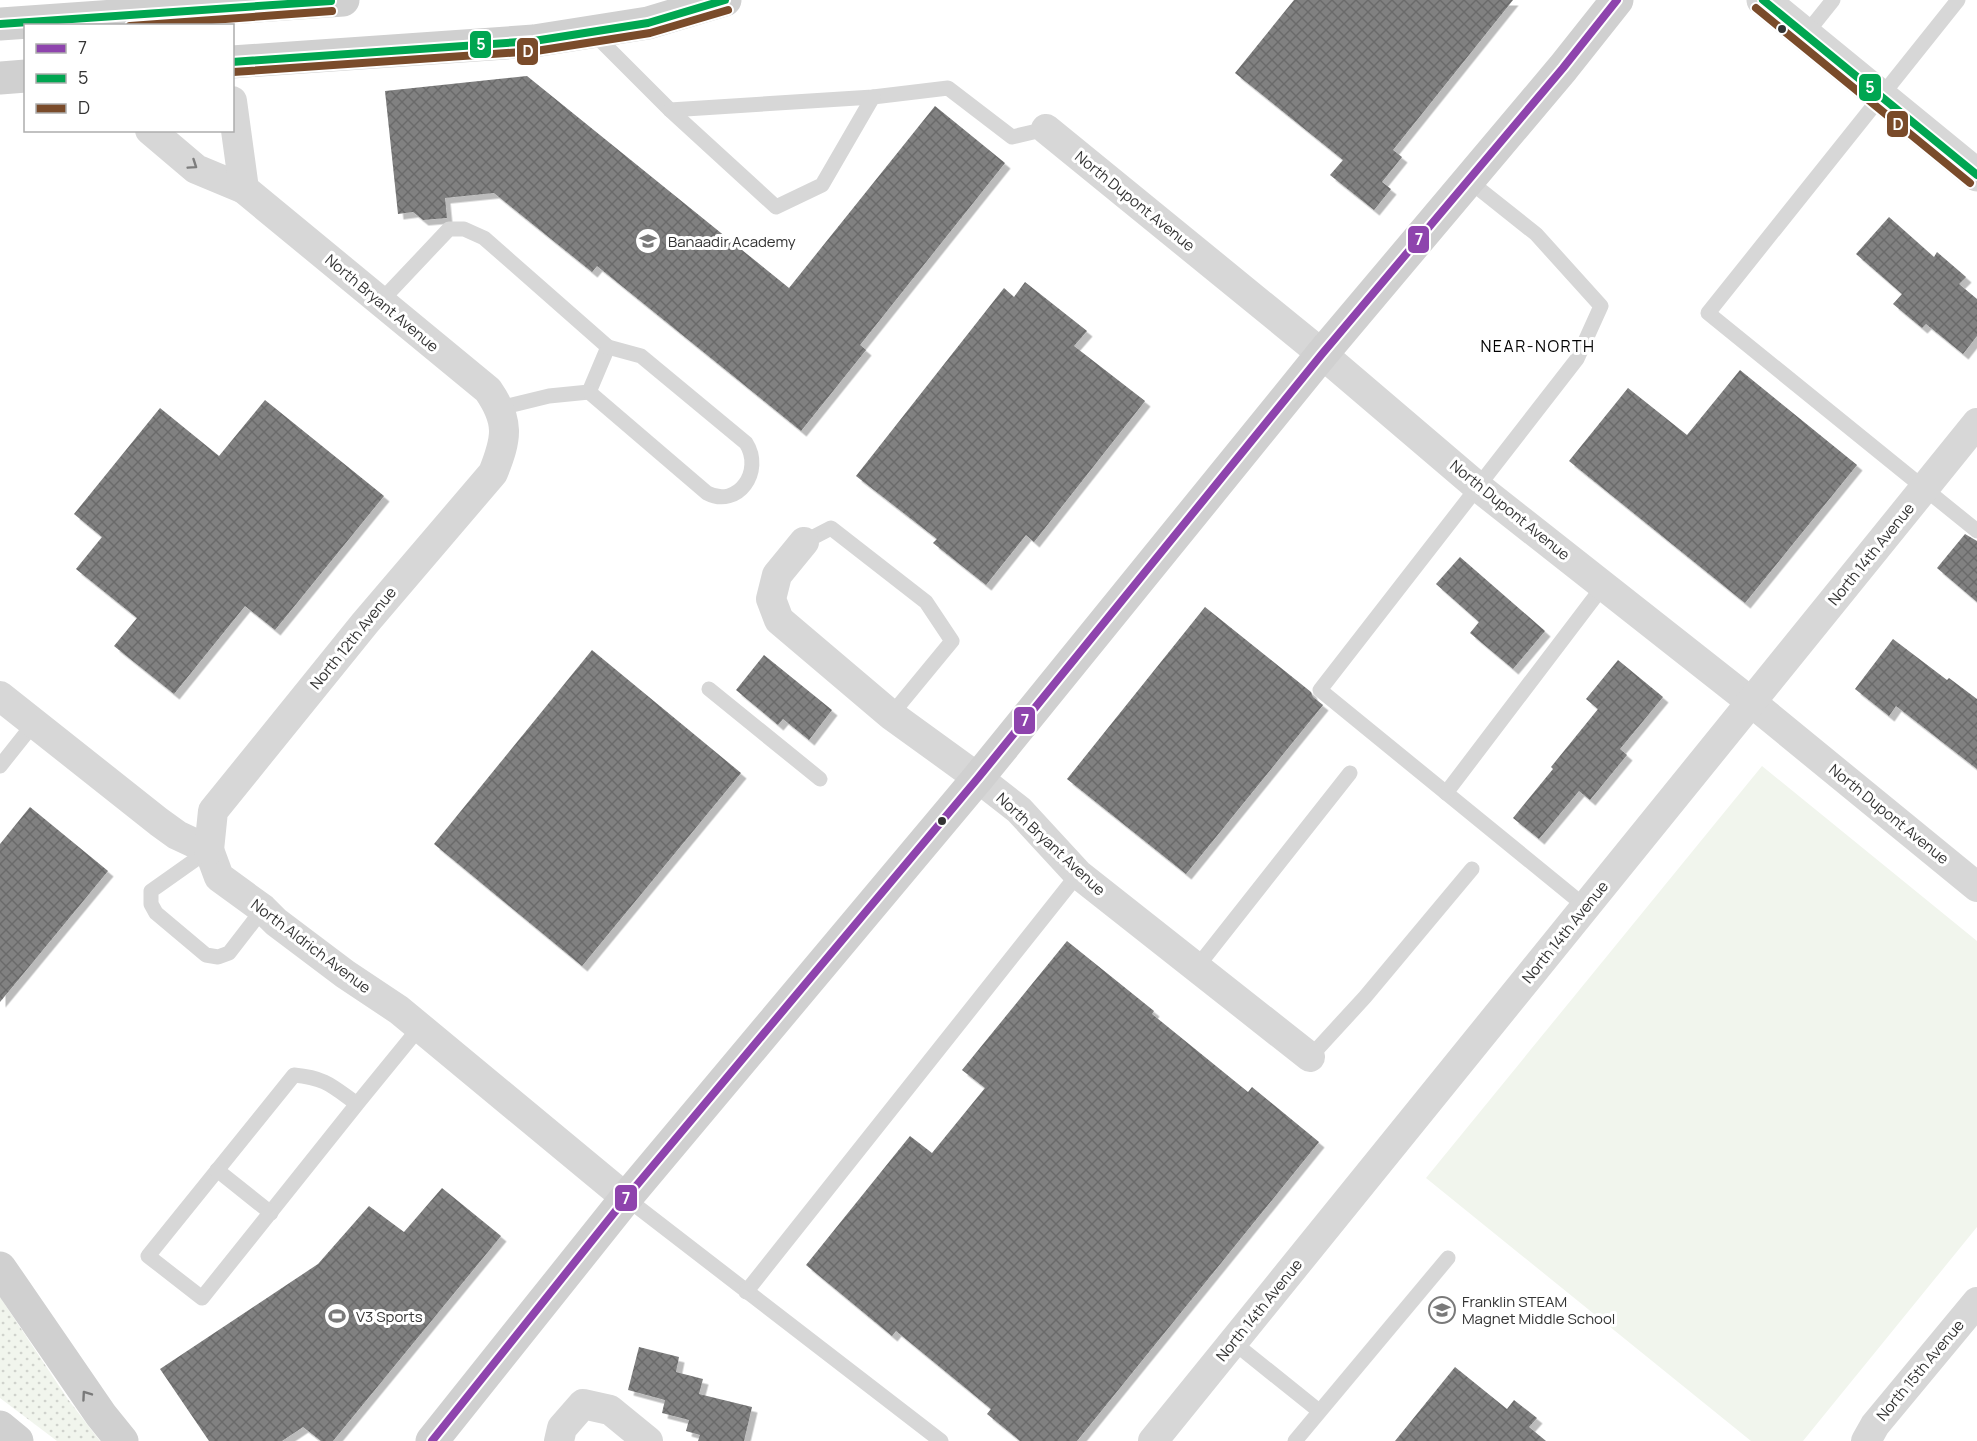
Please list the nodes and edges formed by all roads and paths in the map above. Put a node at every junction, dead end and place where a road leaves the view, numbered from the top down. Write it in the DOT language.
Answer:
graph roads {
  1 [pos="343,0"];
  2 [pos="725,0"];
  3 [pos="1617,0"];
  4 [pos="1763,0"];
  5 [pos="1833,0"];
  6 [pos="1958,0"];
  7 [pos="224,11"];
  8 [pos="0,24"];
  9 [pos="592,32"];
  10 [pos="1805,35"];
  11 [pos="234,62"];
  12 [pos="24,76"];
  13 [pos="0,78"];
  14 [pos="873,97"];
  15 [pos="1880,97"];
  16 [pos="670,110"];
  17 [pos="234,116"];
  18 [pos="1046,129"];
  19 [pos="152,132"];
  20 [pos="1977,175"];
  21 [pos="1468,180"];
  22 [pos="244,189"];
  23 [pos="380,302"];
  24 [pos="608,346"];
  25 [pos="1322,354"];
  26 [pos="589,392"];
  27 [pos="502,418"];
  28 [pos="1977,423"];
  29 [pos="1478,486"];
  30 [pos="1924,488"];
  31 [pos="1977,531"];
  32 [pos="804,542"];
  33 [pos="1604,585"];
  34 [pos="709,689"];
  35 [pos="0,696"];
  36 [pos="1751,702"];
  37 [pos="891,715"];
  38 [pos="35,722"];
  39 [pos="0,766"];
  40 [pos="1350,773"];
  41 [pos="978,778"];
  42 [pos="820,779"];
  43 [pos="1446,793"];
  44 [pos="209,850"];
  45 [pos="1472,869"];
  46 [pos="1078,874"];
  47 [pos="1977,887"];
  48 [pos="1586,907"];
  49 [pos="263,909"];
  50 [pos="1197,967"];
  51 [pos="419,1028"];
  52 [pos="1310,1057"];
  53 [pos="357,1104"];
  54 [pos="217,1170"];
  55 [pos="626,1198"];
  56 [pos="271,1213"];
  57 [pos="1448,1258"];
  58 [pos="0,1268"];
  59 [pos="746,1292"];
  60 [pos="1977,1302"];
  61 [pos="1233,1342"];
  62 [pos="1318,1412"];
  63 [pos="0,1427"];
  64 [pos="17,1441"];
  65 [pos="122,1441"];
  66 [pos="432,1441"];
  67 [pos="559,1441"];
  68 [pos="648,1441"];
  69 [pos="941,1441"];
  70 [pos="1153,1441"];
  71 [pos="1295,1441"];
  72 [pos="1866,1441"];
  1 -- 7 [label="main road"];
  2 -- 9 [label="main road"];
  3 -- 21 [label="main road"];
  4 -- 10 [label="street"];
  5 -- 10 [label="lane"];
  6 -- 15 [label="lane"];
  7 -- 8 [label="main road"];
  9 -- 11 [label="main road"];
  9 -- 16 [label="lane"];
  10 -- 15 [label="street"];
  12 -- 13 [label="main road"];
  14 -- 16 [label="lane"];
  14 -- 16 [label="lane"];
  14 -- 18 [label="lane"];
  15 -- 20 [label="street"];
  15 -- 30 [label="lane"];
  17 -- 22 [label="street"];
  18 -- 25 [label="street, North Dupont Avenue"];
  19 -- 22 [label="street, North Bryant Avenue, one-way"];
  21 -- 25 [label="main road"];
  21 -- 29 [label="lane"];
  22 -- 23 [label="street, North Bryant Avenue"];
  23 -- 24 [label="lane"];
  23 -- 27 [label="street, North Bryant Avenue"];
  24 -- 26 [label="lane"];
  24 -- 26 [label="lane"];
  25 -- 29 [label="street, North Dupont Avenue"];
  25 -- 41 [label="main road"];
  26 -- 27 [label="lane"];
  27 -- 44 [label="street, North 12th Avenue"];
  28 -- 30 [label="street, North 14th Avenue"];
  29 -- 33 [label="street, North Dupont Avenue"];
  29 -- 43 [label="lane"];
  30 -- 31 [label="lane"];
  30 -- 36 [label="street, North 14th Avenue"];
  32 -- 37 [label="street, North Bryant Avenue"];
  32 -- 37 [label="lane"];
  33 -- 36 [label="street, North Dupont Avenue"];
  33 -- 43 [label="lane"];
  34 -- 42 [label="lane"];
  35 -- 38 [label="street"];
  36 -- 47 [label="street, North Dupont Avenue"];
  36 -- 48 [label="street, North 14th Avenue"];
  37 -- 41 [label="street, North Bryant Avenue"];
  38 -- 39 [label="lane"];
  38 -- 44 [label="street"];
  40 -- 50 [label="lane"];
  41 -- 46 [label="street, North Bryant Avenue"];
  41 -- 55 [label="main road"];
  43 -- 48 [label="lane"];
  44 -- 49 [label="street, North Aldrich Avenue"];
  44 -- 49 [label="lane"];
  45 -- 52 [label="lane"];
  46 -- 50 [label="street, North Bryant Avenue"];
  46 -- 59 [label="lane"];
  48 -- 61 [label="street, North 14th Avenue"];
  49 -- 51 [label="street, North Aldrich Avenue"];
  50 -- 52 [label="street, North Bryant Avenue"];
  51 -- 53 [label="lane"];
  51 -- 55 [label="street, North Aldrich Avenue"];
  53 -- 54 [label="lane"];
  53 -- 56 [label="lane"];
  54 -- 56 [label="lane"];
  54 -- 56 [label="lane"];
  55 -- 59 [label="lane"];
  55 -- 66 [label="main road"];
  57 -- 62 [label="lane"];
  65 -- 58 [label="main road, one-way"];
  59 -- 69 [label="lane"];
  60 -- 72 [label="street, North 15th Avenue"];
  61 -- 62 [label="lane"];
  61 -- 70 [label="street, North 14th Avenue"];
  62 -- 71 [label="lane"];
  63 -- 64 [label="main road"];
  67 -- 68 [label="street"];
}
